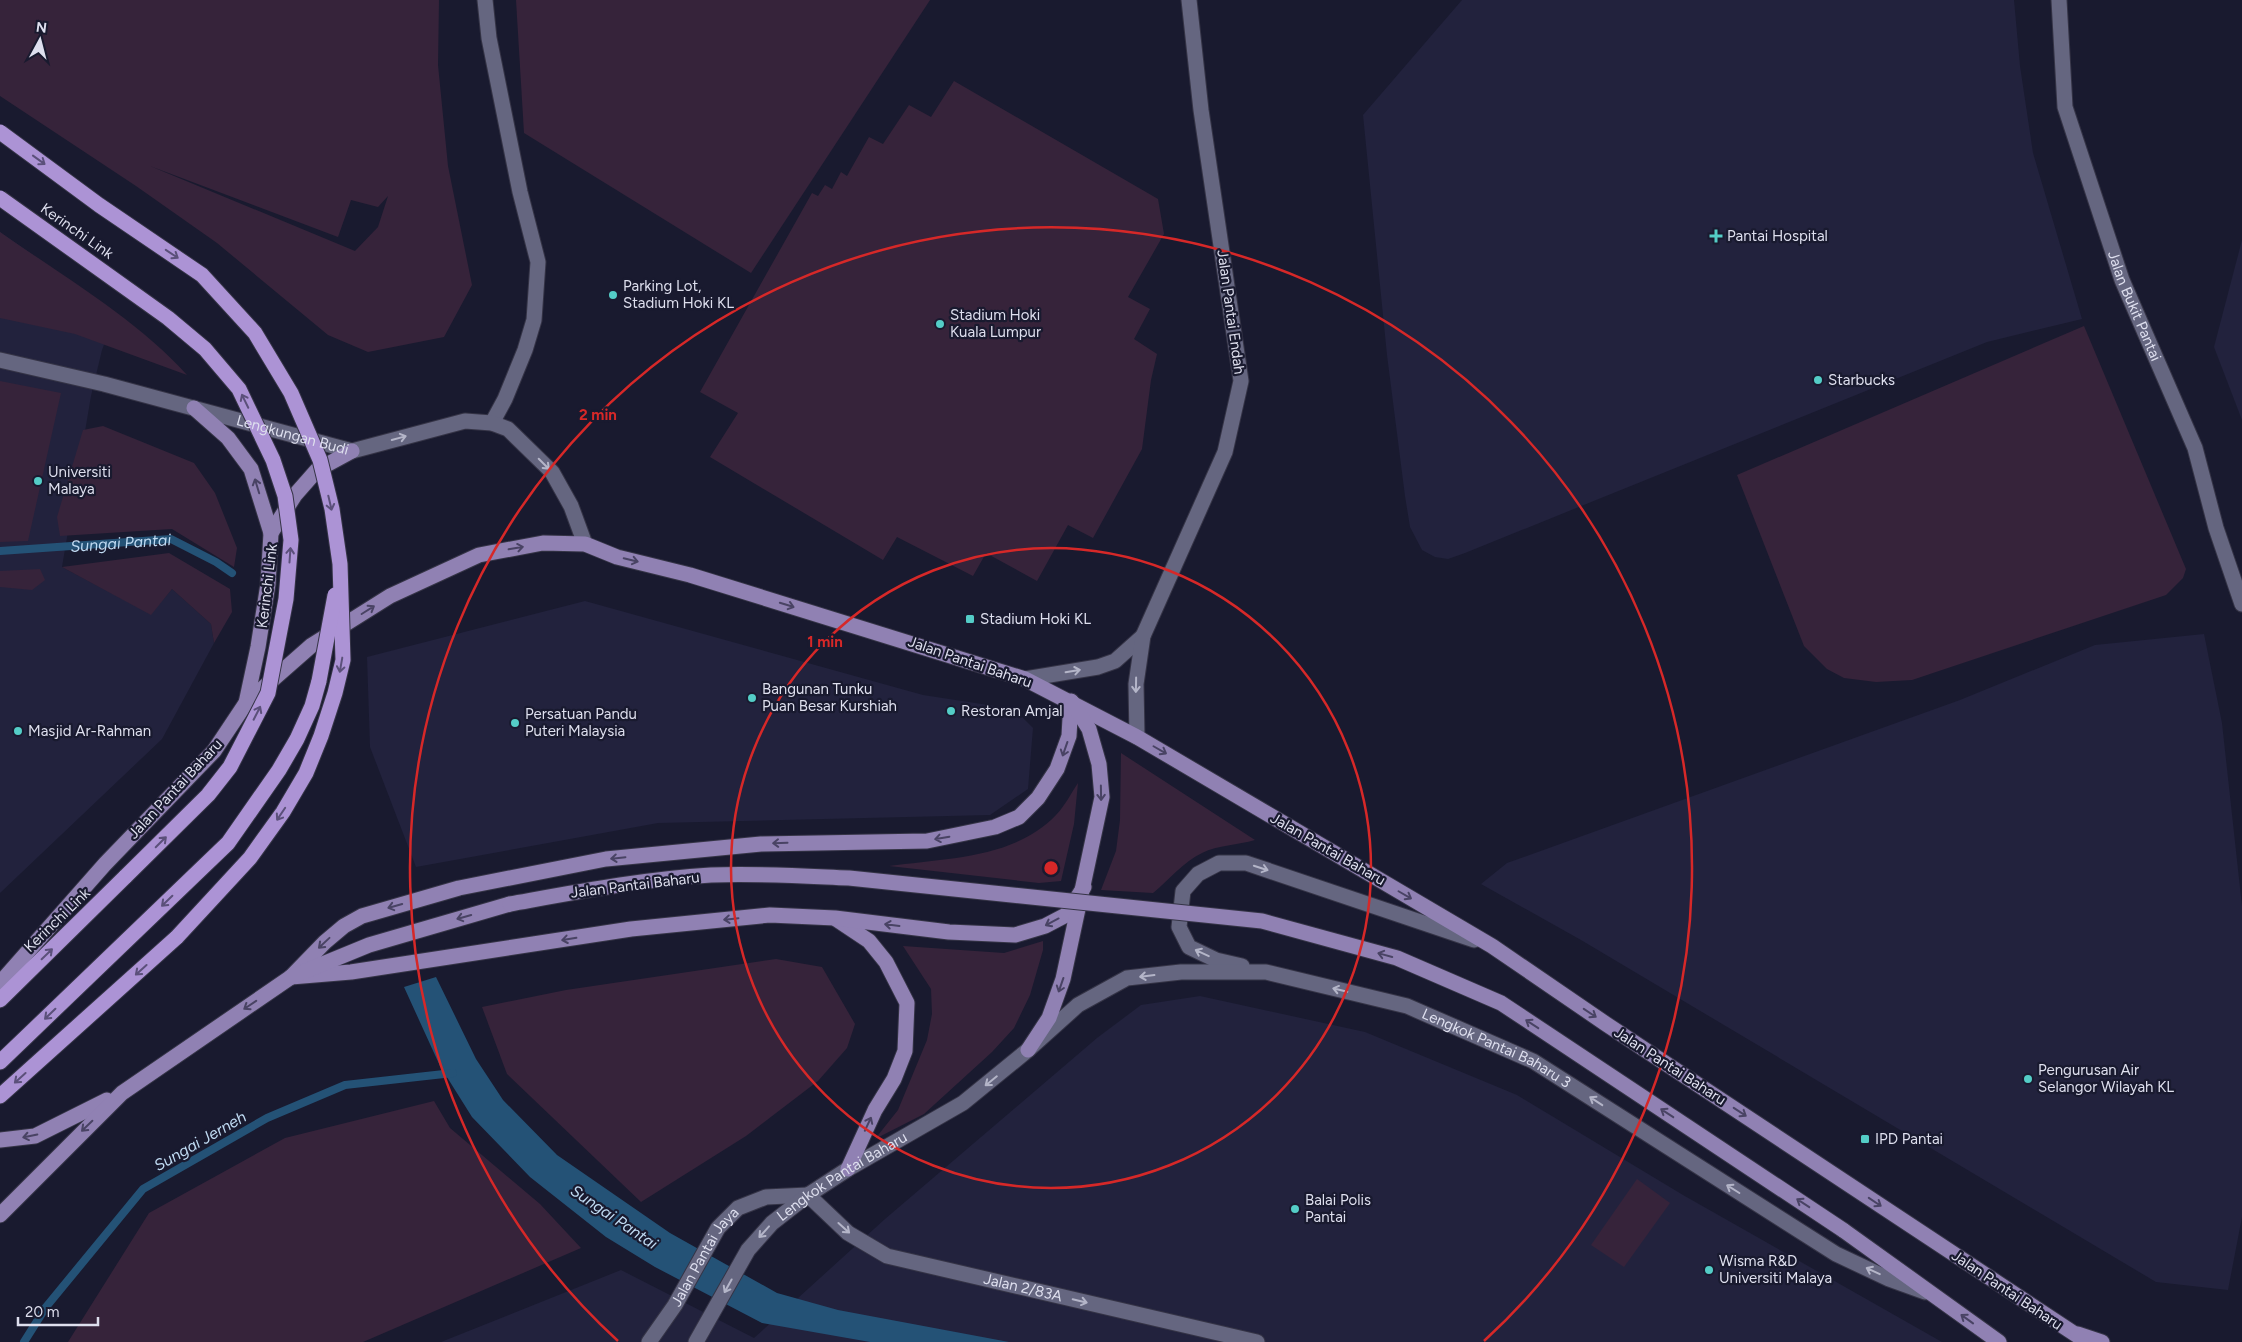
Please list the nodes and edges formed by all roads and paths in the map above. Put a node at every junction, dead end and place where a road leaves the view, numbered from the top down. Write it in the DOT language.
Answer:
graph roads {
  1 [pos="485,0"];
  2 [pos="1189,0"];
  3 [pos="2059,0"];
  4 [pos="0,132"];
  5 [pos="0,198"];
  6 [pos="0,360"];
  7 [pos="194,408"];
  8 [pos="492,423"];
  9 [pos="352,451"];
  10 [pos="271,533"];
  11 [pos="584,544"];
  12 [pos="340,564"];
  13 [pos="2242,604"];
  14 [pos="1143,636"];
  15 [pos="1025,679"];
  16 [pos="1071,701"];
  17 [pos="246,703"];
  18 [pos="1138,738"];
  19 [pos="1084,887"];
  20 [pos="835,918"];
  21 [pos="1492,946"];
  22 [pos="1266,972"];
  23 [pos="290,977"];
  24 [pos="0,983"];
  25 [pos="0,1000"];
  26 [pos="1028,1050"];
  27 [pos="0,1062"];
  28 [pos="122,1093"];
  29 [pos="0,1096"];
  30 [pos="0,1140"];
  31 [pos="848,1168"];
  32 [pos="808,1195"];
  33 [pos="0,1215"];
  34 [pos="1934,1296"];
  35 [pos="2070,1332"];
  36 [pos="1994,1340"];
  37 [pos="649,1342"];
  38 [pos="696,1342"];
  39 [pos="1258,1342"];
  40 [pos="2087,1342"];
  41 [pos="2102,1342"];
  1 -- 8 [label="street"];
  2 -- 14 [label="street, Jalan Pantai Endah"];
  3 -- 13 [label="street, Jalan Bukit Pantai"];
  4 -- 12 [label="highway, one-way, bridge"];
  25 -- 5 [label="highway, Kerinchi Link, one-way, bridge"];
  6 -- 7 [label="street, Lengkungan Budi"];
  7 -- 9 [label="street, Lengkungan Budi"];
  10 -- 7 [label="main road, one-way"];
  9 -- 8 [label="street, Lengkungan Budi, one-way"];
  8 -- 11 [label="street, Lengkungan Budi, one-way"];
  9 -- 10 [label="main road"];
  10 -- 17 [label="main road"];
  11 -- 15 [label="main road, Jalan Pantai Baharu, one-way"];
  17 -- 11 [label="main road, Jalan Pantai Baharu, one-way"];
  12 -- 27 [label="highway, one-way, bridge"];
  12 -- 29 [label="highway, one-way, bridge"];
  15 -- 14 [label="street, Jalan Pantai Endah, one-way"];
  14 -- 18 [label="street, Jalan Pantai Endah, one-way"];
  15 -- 16 [label="main road, Jalan Pantai Baharu"];
  16 -- 18 [label="main road, Jalan Pantai Baharu"];
  16 -- 19 [label="main road, one-way"];
  16 -- 23 [label="main road, one-way"];
  17 -- 24 [label="main road, Jalan Pantai Baharu"];
  18 -- 21 [label="main road, Jalan Pantai Baharu, one-way"];
  19 -- 20 [label="main road, one-way"];
  19 -- 26 [label="main road, one-way"];
  20 -- 23 [label="main road, one-way"];
  31 -- 20 [label="main road, one-way"];
  22 -- 21 [label="street, one-way"];
  21 -- 35 [label="main road, Jalan Pantai Baharu, one-way"];
  22 -- 26 [label="street, Lengkok Pantai Baharu 3, one-way"];
  34 -- 22 [label="street, Lengkok Pantai Baharu 3, one-way"];
  23 -- 28 [label="main road, Jalan Pantai Baharu, one-way"];
  34 -- 23 [label="main road, Jalan Pantai Baharu, one-way, bridge"];
  26 -- 31 [label="street, Lengkok Pantai Baharu, one-way"];
  28 -- 30 [label="main road, one-way"];
  28 -- 33 [label="main road, Jalan Pantai Baharu, one-way"];
  31 -- 32 [label="street, Lengkok Pantai Baharu"];
  32 -- 37 [label="street, Jalan Pantai Jaya"];
  32 -- 38 [label="street, Lengkok Pantai Baharu, one-way"];
  32 -- 39 [label="street, Jalan 2/83A, one-way"];
  36 -- 34 [label="main road, Jalan Pantai Baharu, one-way"];
  35 -- 40 [label="main road, Jalan Pantai Baharu"];
  35 -- 41 [label="main road"];
}
